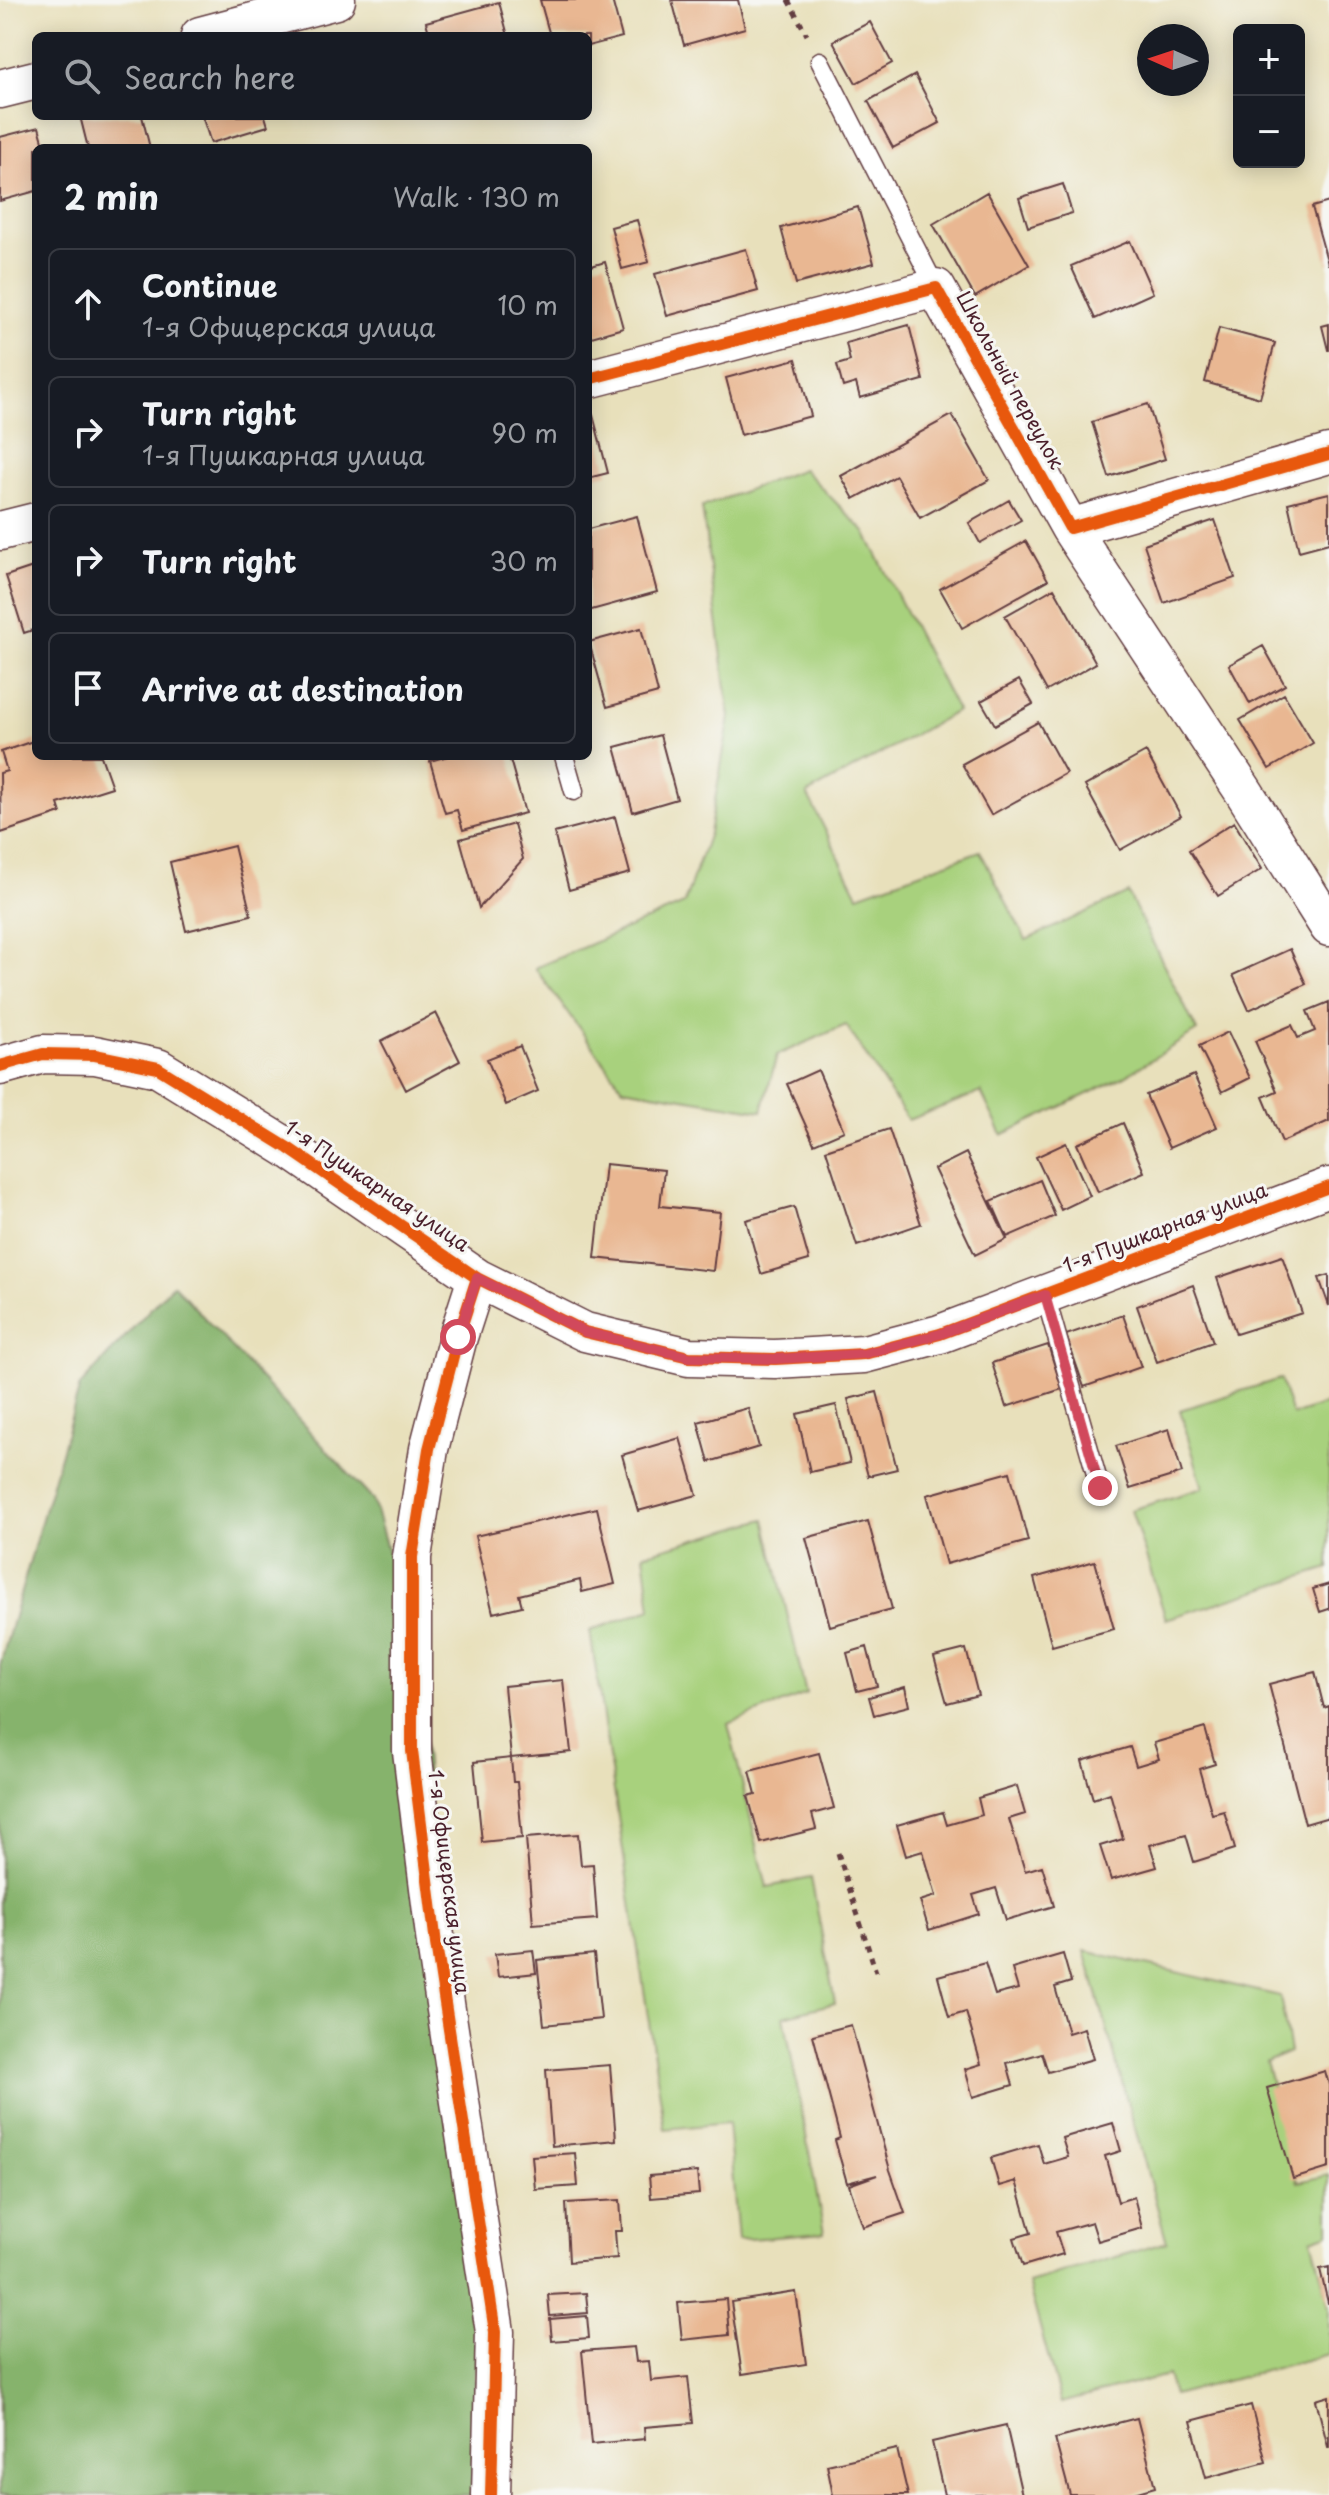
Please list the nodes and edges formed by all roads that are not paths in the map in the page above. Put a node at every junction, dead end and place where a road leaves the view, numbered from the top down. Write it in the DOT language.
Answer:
graph roads {
  1 [pos="336,0"];
  2 [pos="215,32"];
  3 [pos="820,61"];
  4 [pos="32,81"];
  5 [pos="0,89"];
  6 [pos="936,288"];
  7 [pos="592,378"];
  8 [pos="1329,454"];
  9 [pos="32,523"];
  10 [pos="1070,528"];
  11 [pos="0,531"];
  12 [pos="565,760"];
  13 [pos="574,791"];
  14 [pos="1329,927"];
  15 [pos="0,1066"];
  16 [pos="1329,1187"];
  17 [pos="477,1278"];
  18 [pos="1045,1295"];
  19 [pos="1100,1488"];
  20 [pos="491,2495"];
  1 -- 2 [label="street"];
  3 -- 6 [label="lane"];
  4 -- 5 [label="street"];
  6 -- 7 [label="street, Школьный переулок"];
  6 -- 10 [label="street, Школьный переулок"];
  8 -- 10 [label="street"];
  9 -- 11 [label="street"];
  10 -- 14 [label="street, Школьный переулок"];
  12 -- 13 [label="lane"];
  15 -- 17 [label="street, 1-я Пушкарная улица"];
  16 -- 18 [label="street, 1-я Пушкарная улица"];
  17 -- 18 [label="street, 1-я Пушкарная улица"];
  17 -- 20 [label="street, 1-я Офицерская улица"];
  18 -- 19 [label="lane"];
}
